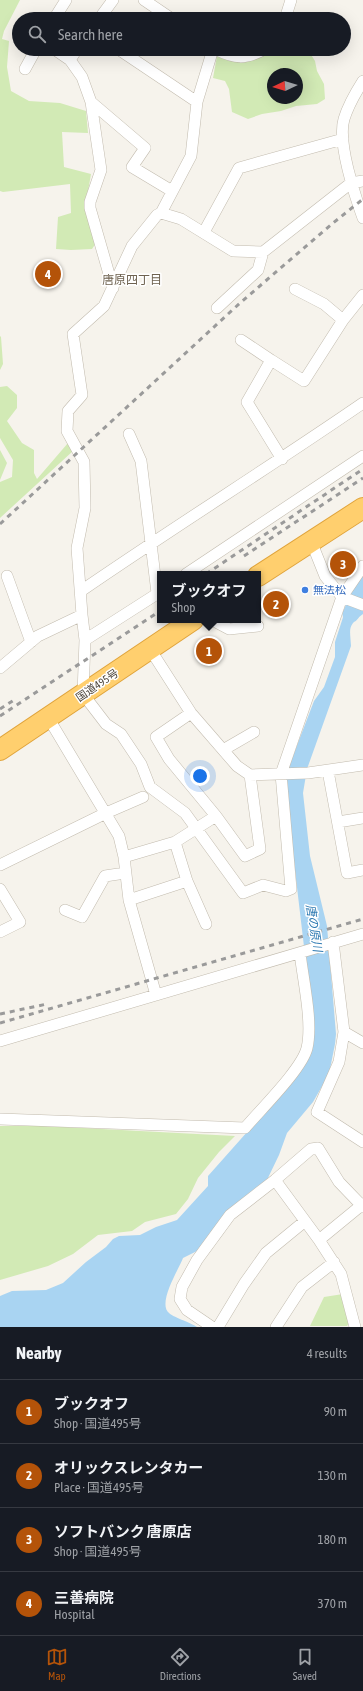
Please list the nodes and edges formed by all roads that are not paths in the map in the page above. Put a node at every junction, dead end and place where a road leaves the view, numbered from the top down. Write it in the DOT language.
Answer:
graph roads {
  1 [pos="66,0"];
  2 [pos="113,0"];
  3 [pos="144,0"];
  4 [pos="291,0"];
  5 [pos="58,12"];
  6 [pos="104,12"];
  7 [pos="162,12"];
  8 [pos="287,12"];
  9 [pos="32,56"];
  10 [pos="64,56"];
  11 [pos="73,56"];
  12 [pos="128,56"];
  13 [pos="212,56"];
  14 [pos="230,56"];
  15 [pos="243,56"];
  16 [pos="70,60"];
  17 [pos="25,69"];
  18 [pos="363,81"];
  19 [pos="91,102"];
  20 [pos="197,102"];
  21 [pos="343,139"];
  22 [pos="363,181"];
  23 [pos="351,183"];
  24 [pos="172,192"];
  25 [pos="161,213"];
  26 [pos="363,218"];
  27 [pos="204,232"];
  28 [pos="263,252"];
  29 [pos="113,288"];
  30 [pos="295,289"];
  31 [pos="363,295"];
  32 [pos="217,308"];
  33 [pos="343,320"];
  34 [pos="241,340"];
  35 [pos="271,360"];
  36 [pos="363,403"];
  37 [pos="129,434"];
  38 [pos="363,456"];
  39 [pos="282,458"];
  40 [pos="363,508"];
  41 [pos="311,541"];
  42 [pos="150,543"];
  43 [pos="363,566"];
  44 [pos="190,571"];
  45 [pos="261,574"];
  46 [pos="7,576"];
  47 [pos="157,581"];
  48 [pos="81,591"];
  49 [pos="157,593"];
  50 [pos="342,597"];
  51 [pos="363,605"];
  52 [pos="82,616"];
  53 [pos="189,623"];
  54 [pos="218,623"];
  55 [pos="258,626"];
  56 [pos="86,640"];
  57 [pos="31,642"];
  58 [pos="150,649"];
  59 [pos="0,668"];
  60 [pos="83,694"];
  61 [pos="191,713"];
  62 [pos="49,719"];
  63 [pos="254,732"];
  64 [pos="0,750"];
  65 [pos="223,750"];
  66 [pos="363,765"];
  67 [pos="328,771"];
  68 [pos="283,775"];
  69 [pos="250,776"];
  70 [pos="143,797"];
  71 [pos="106,813"];
  72 [pos="216,816"];
  73 [pos="363,818"];
  74 [pos="338,822"];
  75 [pos="196,829"];
  76 [pos="175,842"];
  77 [pos="124,857"];
  78 [pos="0,866"];
  79 [pos="363,870"];
  80 [pos="126,873"];
  81 [pos="187,881"];
  82 [pos="0,889"];
  83 [pos="129,900"];
  84 [pos="66,910"];
  85 [pos="206,924"];
  86 [pos="0,932"];
  87 [pos="363,934"];
  88 [pos="333,942"];
  89 [pos="304,952"];
  90 [pos="156,994"];
  91 [pos="344,1032"];
  92 [pos="0,1041"];
  93 [pos="363,1043"];
  94 [pos="0,1119"];
  95 [pos="363,1142"];
  96 [pos="275,1180"];
  97 [pos="363,1206"];
  98 [pos="305,1221"];
  99 [pos="319,1240"];
  100 [pos="334,1262"];
  101 [pos="212,1327"];
  102 [pos="218,1327"];
  103 [pos="276,1327"];
  104 [pos="355,1327"];
  1 -- 5 [label="street"];
  2 -- 6 [label="street"];
  3 -- 7 [label="street"];
  4 -- 8 [label="street"];
  9 -- 17 [label="street"];
  10 -- 16 [label="street"];
  11 -- 16 [label="street"];
  12 -- 20 [label="street"];
  13 -- 20 [label="street"];
  14 -- 15 [label="street"];
  16 -- 19 [label="street"];
  18 -- 21 [label="street"];
  19 -- 24 [label="street"];
  19 -- 29 [label="street"];
  20 -- 24 [label="street"];
  21 -- 23 [label="street"];
  21 -- 27 [label="street"];
  22 -- 23 [label="street"];
  23 -- 26 [label="street"];
  23 -- 28 [label="street"];
  24 -- 25 [label="street"];
  25 -- 27 [label="street"];
  25 -- 29 [label="street"];
  27 -- 28 [label="street"];
  28 -- 32 [label="street"];
  29 -- 48 [label="street"];
  30 -- 33 [label="street"];
  31 -- 33 [label="street"];
  33 -- 35 [label="street"];
  34 -- 35 [label="street"];
  35 -- 39 [label="street"];
  36 -- 39 [label="street"];
  37 -- 42 [label="street"];
  38 -- 44 [label="street"];
  39 -- 42 [label="street"];
  40 -- 41 [label="highway"];
  41 -- 45 [label="highway"];
  41 -- 50 [label="street"];
  42 -- 47 [label="street"];
  42 -- 48 [label="street"];
  43 -- 50 [label="street"];
  46 -- 57 [label="street"];
  48 -- 52 [label="street"];
  49 -- 56 [label="street"];
  50 -- 51 [label="street"];
  50 -- 68 [label="street"];
  52 -- 56 [label="street"];
  52 -- 57 [label="street"];
  53 -- 58 [label="highway, 国道495号"];
  54 -- 55 [label="street"];
  56 -- 60 [label="street"];
  57 -- 59 [label="street"];
  58 -- 60 [label="highway, 国道495号"];
  58 -- 61 [label="street"];
  60 -- 62 [label="highway, 国道495号"];
  60 -- 75 [label="street"];
  61 -- 65 [label="street"];
  61 -- 72 [label="street"];
  62 -- 64 [label="highway, 国道495号"];
  62 -- 71 [label="street"];
  63 -- 65 [label="street"];
  65 -- 69 [label="street"];
  66 -- 67 [label="street"];
  67 -- 68 [label="street"];
  67 -- 74 [label="street"];
  68 -- 69 [label="street"];
  68 -- 75 [label="street"];
  69 -- 72 [label="street"];
  70 -- 71 [label="street"];
  71 -- 77 [label="street"];
  71 -- 78 [label="street"];
  72 -- 75 [label="street"];
  73 -- 74 [label="street"];
  74 -- 79 [label="street"];
  75 -- 76 [label="street"];
  76 -- 77 [label="street"];
  76 -- 81 [label="street"];
  77 -- 80 [label="street"];
  80 -- 83 [label="street"];
  80 -- 84 [label="street"];
  81 -- 83 [label="street"];
  81 -- 85 [label="street"];
  82 -- 86 [label="street"];
  83 -- 90 [label="street"];
  87 -- 88 [label="street"];
  88 -- 89 [label="street"];
  88 -- 91 [label="street"];
  89 -- 90 [label="street"];
  89 -- 94 [label="street"];
  90 -- 92 [label="street"];
  91 -- 93 [label="street"];
  91 -- 95 [label="street"];
  96 -- 97 [label="street"];
  96 -- 98 [label="street"];
  96 -- 101 [label="street"];
  97 -- 99 [label="street"];
  98 -- 99 [label="street"];
  98 -- 102 [label="street"];
  99 -- 100 [label="street"];
  100 -- 103 [label="street"];
  100 -- 104 [label="street"];
}
